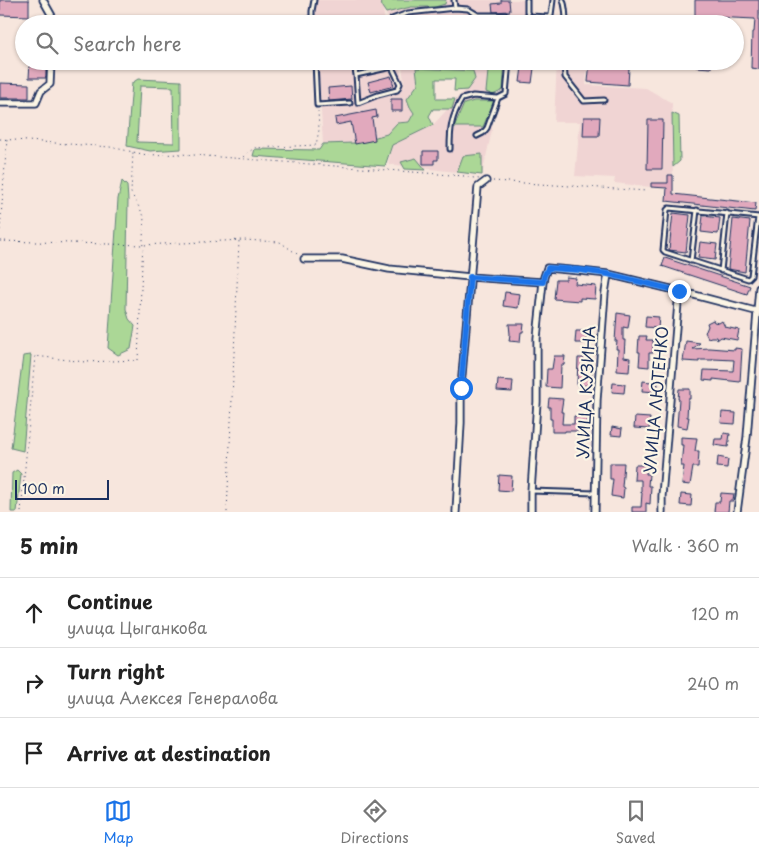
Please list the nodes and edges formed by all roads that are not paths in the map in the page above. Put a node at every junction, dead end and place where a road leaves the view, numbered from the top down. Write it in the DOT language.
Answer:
graph roads {
  1 [pos="43,0"];
  2 [pos="314,0"];
  3 [pos="454,0"];
  4 [pos="528,0"];
  5 [pos="553,0"];
  6 [pos="562,0"];
  7 [pos="454,8"];
  8 [pos="51,15"];
  9 [pos="312,15"];
  10 [pos="403,15"];
  11 [pos="478,15"];
  12 [pos="478,15"];
  13 [pos="506,15"];
  14 [pos="528,15"];
  15 [pos="551,15"];
  16 [pos="566,15"];
  17 [pos="51,70"];
  18 [pos="315,70"];
  19 [pos="355,70"];
  20 [pos="378,70"];
  21 [pos="393,70"];
  22 [pos="508,70"];
  23 [pos="565,70"];
  24 [pos="356,75"];
  25 [pos="498,98"];
  26 [pos="604,100"];
  27 [pos="0,103"];
  28 [pos="350,103"];
  29 [pos="476,136"];
  30 [pos="450,149"];
  31 [pos="486,181"];
  32 [pos="697,210"];
  33 [pos="727,213"];
  34 [pos="758,217"];
  35 [pos="304,258"];
  36 [pos="692,261"];
  37 [pos="721,271"];
  38 [pos="608,274"];
  39 [pos="470,277"];
  40 [pos="543,282"];
  41 [pos="759,288"];
  42 [pos="679,291"];
  43 [pos="758,312"];
  44 [pos="531,491"];
  45 [pos="596,494"];
  46 [pos="456,512"];
  47 [pos="531,512"];
  48 [pos="596,512"];
  49 [pos="662,512"];
  50 [pos="738,512"];
  1 -- 8 [label="street"];
  2 -- 9 [label="lane"];
  3 -- 7 [label="lane"];
  4 -- 14 [label="lane"];
  5 -- 15 [label="lane"];
  6 -- 16 [label="lane"];
  7 -- 10 [label="lane"];
  7 -- 11 [label="lane"];
  12 -- 13 [label="lane"];
  17 -- 27 [label="street"];
  18 -- 28 [label="lane"];
  19 -- 24 [label="lane"];
  20 -- 24 [label="lane"];
  21 -- 24 [label="lane"];
  22 -- 25 [label="lane"];
  23 -- 26 [label="lane"];
  25 -- 29 [label="lane"];
  25 -- 30 [label="lane"];
  31 -- 39 [label="street"];
  32 -- 33 [label="lane"];
  32 -- 36 [label="lane"];
  32 -- 36 [label="lane"];
  33 -- 34 [label="lane"];
  33 -- 37 [label="lane"];
  34 -- 37 [label="lane"];
  35 -- 39 [label="street"];
  36 -- 37 [label="lane"];
  38 -- 40 [label="street"];
  38 -- 42 [label="street"];
  38 -- 45 [label="street, УЛИЦА КУЗИНА"];
  39 -- 40 [label="street"];
  39 -- 46 [label="street"];
  40 -- 44 [label="street"];
  41 -- 43 [label="street"];
  42 -- 43 [label="street"];
  42 -- 49 [label="street, УЛИЦА ЛЮТЕНКО"];
  43 -- 50 [label="street"];
  44 -- 45 [label="lane"];
  44 -- 47 [label="street"];
  45 -- 48 [label="street, УЛИЦА КУЗИНА"];
}
